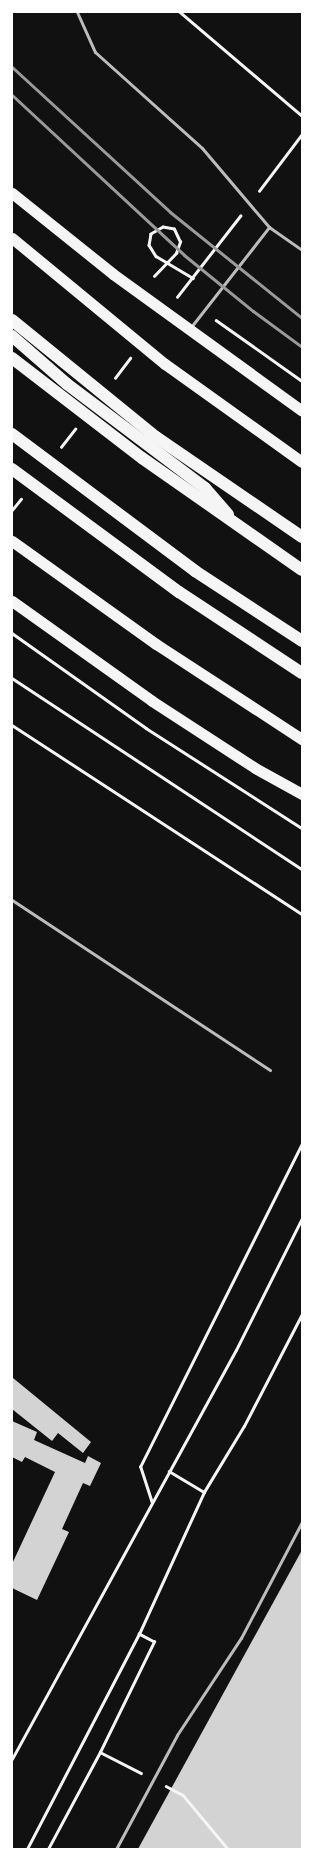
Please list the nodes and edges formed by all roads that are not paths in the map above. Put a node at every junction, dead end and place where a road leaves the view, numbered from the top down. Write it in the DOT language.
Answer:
graph roads {
  1 [pos="77,12"];
  2 [pos="12,193"];
  3 [pos="269,227"];
  4 [pos="12,238"];
  5 [pos="302,250"];
  6 [pos="12,320"];
  7 [pos="189,331"];
  8 [pos="12,336"];
  9 [pos="12,358"];
  10 [pos="302,411"];
  11 [pos="12,434"];
  12 [pos="302,462"];
  13 [pos="12,469"];
  14 [pos="245,532"];
  15 [pos="302,537"];
  16 [pos="12,541"];
  17 [pos="302,570"];
  18 [pos="12,601"];
  19 [pos="302,641"];
  20 [pos="302,673"];
  21 [pos="302,739"];
  22 [pos="302,794"];
  23 [pos="12,900"];
  24 [pos="270,1070"];
  25 [pos="302,1522"];
  26 [pos="116,1849"];
  1 -- 3 [label="lane"];
  2 -- 7 [label="highway"];
  3 -- 5 [label="lane"];
  3 -- 7 [label="lane"];
  4 -- 12 [label="highway"];
  6 -- 15 [label="highway"];
  7 -- 10 [label="highway"];
  8 -- 14 [label="highway"];
  9 -- 14 [label="highway"];
  11 -- 19 [label="highway"];
  13 -- 20 [label="highway"];
  14 -- 17 [label="highway"];
  16 -- 21 [label="highway"];
  18 -- 22 [label="highway"];
  23 -- 24 [label="lane"];
  25 -- 26 [label="lane"];
}
